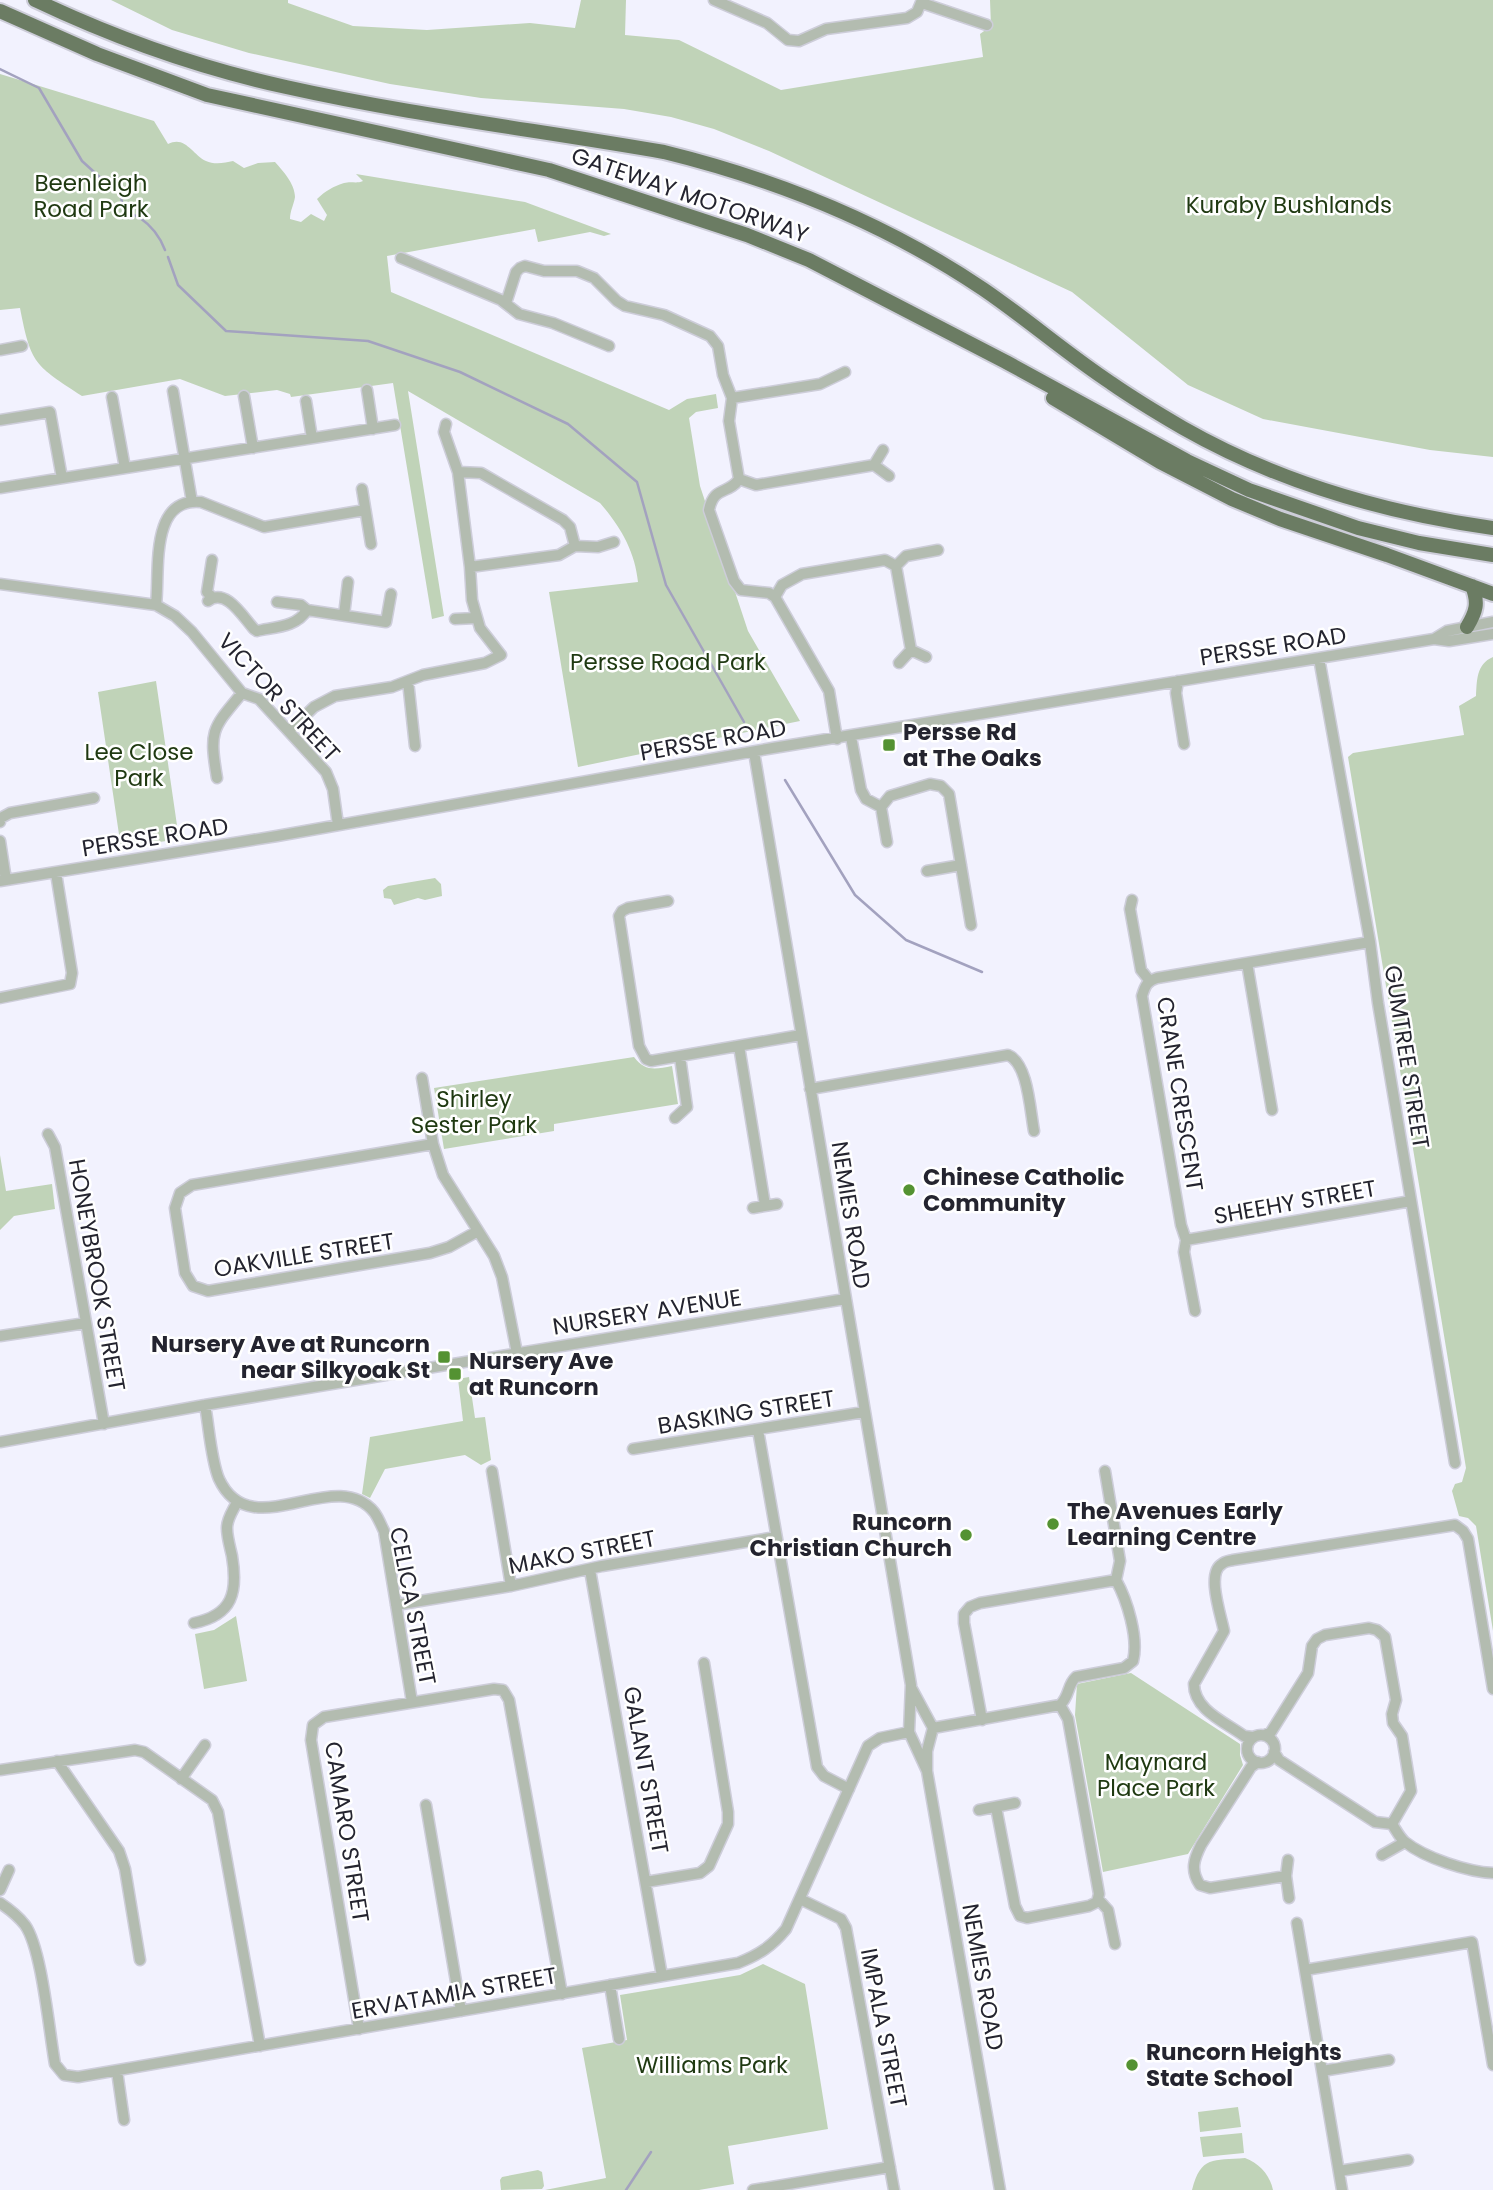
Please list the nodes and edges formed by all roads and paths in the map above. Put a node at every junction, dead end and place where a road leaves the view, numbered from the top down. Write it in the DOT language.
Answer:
graph roads {
  1 [pos="35,0"];
  2 [pos="714,0"];
  3 [pos="922,2"];
  4 [pos="0,11"];
  5 [pos="987,25"];
  6 [pos="401,258"];
  7 [pos="506,303"];
  8 [pos="22,345"];
  9 [pos="609,346"];
  10 [pos="0,350"];
  11 [pos="982,351"];
  12 [pos="845,372"];
  13 [pos="367,390"];
  14 [pos="173,391"];
  15 [pos="244,396"];
  16 [pos="112,397"];
  17 [pos="732,398"];
  18 [pos="306,401"];
  19 [pos="0,420"];
  20 [pos="446,424"];
  21 [pos="395,425"];
  22 [pos="373,429"];
  23 [pos="312,439"];
  24 [pos="253,448"];
  25 [pos="883,450"];
  26 [pos="185,459"];
  27 [pos="874,465"];
  28 [pos="125,468"];
  29 [pos="458,472"];
  30 [pos="888,476"];
  31 [pos="62,478"];
  32 [pos="739,479"];
  33 [pos="0,488"];
  34 [pos="362,489"];
  35 [pos="192,502"];
  36 [pos="365,510"];
  37 [pos="1430,518"];
  38 [pos="1493,518"];
  39 [pos="1493,528"];
  40 [pos="614,542"];
  41 [pos="371,544"];
  42 [pos="575,546"];
  43 [pos="938,550"];
  44 [pos="1493,555"];
  45 [pos="212,560"];
  46 [pos="896,566"];
  47 [pos="470,567"];
  48 [pos="348,582"];
  49 [pos="0,584"];
  50 [pos="1472,586"];
  51 [pos="391,594"];
  52 [pos="1493,594"];
  53 [pos="775,597"];
  54 [pos="277,602"];
  55 [pos="156,605"];
  56 [pos="307,610"];
  57 [pos="344,615"];
  58 [pos="476,618"];
  59 [pos="455,619"];
  60 [pos="1493,622"];
  61 [pos="1467,627"];
  62 [pos="1493,634"];
  63 [pos="1434,639"];
  64 [pos="911,650"];
  65 [pos="926,657"];
  66 [pos="1319,658"];
  67 [pos="899,663"];
  68 [pos="408,681"];
  69 [pos="1178,681"];
  70 [pos="242,693"];
  71 [pos="289,731"];
  72 [pos="851,737"];
  73 [pos="837,739"];
  74 [pos="1185,744"];
  75 [pos="415,746"];
  76 [pos="754,752"];
  77 [pos="217,778"];
  78 [pos="94,798"];
  79 [pos="881,807"];
  80 [pos="0,822"];
  81 [pos="338,825"];
  82 [pos="0,841"];
  83 [pos="887,842"];
  84 [pos="961,865"];
  85 [pos="927,871"];
  86 [pos="56,873"];
  87 [pos="3,880"];
  88 [pos="1132,900"];
  89 [pos="668,901"];
  90 [pos="971,925"];
  91 [pos="1370,942"];
  92 [pos="1247,963"];
  93 [pos="1149,980"];
  94 [pos="0,998"];
  95 [pos="801,1035"];
  96 [pos="738,1046"];
  97 [pos="680,1056"];
  98 [pos="422,1078"];
  99 [pos="810,1089"];
  100 [pos="1272,1110"];
  101 [pos="675,1118"];
  102 [pos="1034,1132"];
  103 [pos="48,1134"];
  104 [pos="433,1144"];
  105 [pos="1411,1201"];
  106 [pos="777,1204"];
  107 [pos="765,1205"];
  108 [pos="753,1208"];
  109 [pos="478,1231"];
  110 [pos="1186,1240"];
  111 [pos="845,1299"];
  112 [pos="1195,1311"];
  113 [pos="86,1323"];
  114 [pos="0,1336"];
  115 [pos="517,1353"];
  116 [pos="205,1405"];
  117 [pos="864,1412"];
  118 [pos="103,1424"];
  119 [pos="758,1430"];
  120 [pos="0,1442"];
  121 [pos="633,1449"];
  122 [pos="1455,1463"];
  123 [pos="492,1471"];
  124 [pos="1105,1471"];
  125 [pos="237,1502"];
  126 [pos="776,1537"];
  127 [pos="590,1570"];
  128 [pos="1116,1580"];
  129 [pos="511,1586"];
  130 [pos="232,1599"];
  131 [pos="244,1604"];
  132 [pos="396,1605"];
  133 [pos="194,1623"];
  134 [pos="704,1663"];
  135 [pos="911,1685"];
  136 [pos="1493,1689"];
  137 [pos="412,1702"];
  138 [pos="1060,1705"];
  139 [pos="982,1720"];
  140 [pos="931,1728"];
  141 [pos="912,1732"];
  142 [pos="1269,1736"];
  143 [pos="1248,1739"];
  144 [pos="205,1745"];
  145 [pos="1274,1757"];
  146 [pos="57,1761"];
  147 [pos="1253,1763"];
  148 [pos="0,1770"];
  149 [pos="927,1771"];
  150 [pos="181,1779"];
  151 [pos="849,1789"];
  152 [pos="1016,1803"];
  153 [pos="426,1805"];
  154 [pos="996,1807"];
  155 [pos="979,1810"];
  156 [pos="1392,1824"];
  157 [pos="1405,1842"];
  158 [pos="1382,1854"];
  159 [pos="1288,1860"];
  160 [pos="9,1870"];
  161 [pos="1493,1873"];
  162 [pos="1286,1876"];
  163 [pos="646,1882"];
  164 [pos="0,1890"];
  165 [pos="1289,1898"];
  166 [pos="800,1899"];
  167 [pos="1098,1899"];
  168 [pos="0,1903"];
  169 [pos="1297,1923"];
  170 [pos="1115,1944"];
  171 [pos="140,1960"];
  172 [pos="1305,1970"];
  173 [pos="662,1976"];
  174 [pos="610,1985"];
  175 [pos="562,1994"];
  176 [pos="461,2011"];
  177 [pos="359,2029"];
  178 [pos="619,2039"];
  179 [pos="260,2046"];
  180 [pos="1389,2060"];
  181 [pos="1493,2065"];
  182 [pos="117,2071"];
  183 [pos="1322,2071"];
  184 [pos="124,2120"];
  185 [pos="1408,2160"];
  186 [pos="890,2166"];
  187 [pos="1339,2171"];
  188 [pos="795,2187"];
  189 [pos="753,2190"];
  190 [pos="894,2190"];
  191 [pos="1000,2190"];
  192 [pos="1342,2190"];
  1 -- 37 [label="highway, GATEWAY MOTORWAY"];
  2 -- 3 [label="street"];
  3 -- 5 [label="street"];
  4 -- 11 [label="highway, GATEWAY MOTORWAY"];
  6 -- 7 [label="street"];
  7 -- 9 [label="street"];
  7 -- 17 [label="street"];
  8 -- 10 [label="street"];
  11 -- 44 [label="highway, GATEWAY MOTORWAY"];
  11 -- 50 [label="highway"];
  12 -- 17 [label="street"];
  13 -- 22 [label="street"];
  14 -- 26 [label="street"];
  15 -- 24 [label="street"];
  16 -- 28 [label="street"];
  17 -- 32 [label="street"];
  18 -- 23 [label="street"];
  19 -- 31 [label="street"];
  20 -- 29 [label="street"];
  21 -- 22 [label="street"];
  22 -- 23 [label="street"];
  23 -- 24 [label="street"];
  24 -- 26 [label="street"];
  25 -- 27 [label="street"];
  26 -- 28 [label="street"];
  26 -- 35 [label="street"];
  27 -- 30 [label="street"];
  27 -- 32 [label="street"];
  28 -- 31 [label="street"];
  29 -- 42 [label="street"];
  29 -- 47 [label="street"];
  31 -- 33 [label="street"];
  32 -- 53 [label="street"];
  34 -- 36 [label="street"];
  35 -- 36 [label="street"];
  35 -- 55 [label="street"];
  36 -- 41 [label="street"];
  37 -- 38 [label="highway"];
  37 -- 39 [label="highway, GATEWAY MOTORWAY"];
  40 -- 42 [label="street"];
  42 -- 47 [label="street"];
  43 -- 46 [label="street"];
  45 -- 56 [label="street"];
  46 -- 53 [label="street"];
  46 -- 64 [label="street"];
  47 -- 58 [label="street"];
  48 -- 57 [label="street"];
  49 -- 55 [label="street, VICTOR STREET"];
  50 -- 52 [label="highway"];
  50 -- 61 [label="highway"];
  51 -- 57 [label="street"];
  53 -- 73 [label="street"];
  54 -- 56 [label="street"];
  55 -- 70 [label="street, VICTOR STREET"];
  56 -- 57 [label="street"];
  58 -- 59 [label="street"];
  58 -- 68 [label="street"];
  60 -- 61 [label="street, PERSSE ROAD"];
  61 -- 63 [label="street, PERSSE ROAD"];
  62 -- 63 [label="street, PERSSE ROAD"];
  63 -- 66 [label="street, PERSSE ROAD"];
  64 -- 65 [label="street"];
  64 -- 67 [label="street"];
  66 -- 69 [label="street, PERSSE ROAD"];
  66 -- 91 [label="street, GUMTREE STREET"];
  68 -- 71 [label="street"];
  68 -- 75 [label="street"];
  69 -- 72 [label="street, PERSSE ROAD"];
  69 -- 74 [label="street"];
  70 -- 71 [label="street, VICTOR STREET"];
  70 -- 77 [label="street"];
  71 -- 81 [label="street, VICTOR STREET"];
  72 -- 73 [label="street, PERSSE ROAD"];
  72 -- 79 [label="street"];
  73 -- 76 [label="street, PERSSE ROAD"];
  76 -- 81 [label="street, PERSSE ROAD"];
  76 -- 95 [label="street, NEMIES ROAD"];
  78 -- 80 [label="street"];
  79 -- 83 [label="street"];
  79 -- 84 [label="street"];
  81 -- 86 [label="street, PERSSE ROAD"];
  82 -- 87 [label="street"];
  84 -- 85 [label="street"];
  84 -- 90 [label="street"];
  86 -- 87 [label="street, PERSSE ROAD"];
  86 -- 94 [label="street"];
  88 -- 93 [label="street"];
  89 -- 97 [label="street"];
  91 -- 92 [label="street, CRANE CRESCENT"];
  91 -- 105 [label="street, GUMTREE STREET"];
  92 -- 93 [label="street, CRANE CRESCENT"];
  92 -- 100 [label="street"];
  93 -- 110 [label="street, CRANE CRESCENT"];
  95 -- 96 [label="street"];
  95 -- 99 [label="street, NEMIES ROAD"];
  96 -- 97 [label="street"];
  96 -- 107 [label="street"];
  97 -- 101 [label="street"];
  98 -- 104 [label="street"];
  99 -- 102 [label="street"];
  99 -- 111 [label="street, NEMIES ROAD"];
  103 -- 113 [label="street, HONEYBROOK STREET"];
  104 -- 109 [label="street"];
  104 -- 109 [label="street, OAKVILLE STREET"];
  105 -- 110 [label="street, SHEEHY STREET"];
  105 -- 122 [label="street, GUMTREE STREET"];
  106 -- 107 [label="street"];
  107 -- 108 [label="street"];
  109 -- 115 [label="street"];
  110 -- 112 [label="street, CRANE CRESCENT"];
  111 -- 115 [label="street, NURSERY AVENUE"];
  111 -- 117 [label="street, NEMIES ROAD"];
  113 -- 114 [label="street"];
  113 -- 118 [label="street, HONEYBROOK STREET"];
  115 -- 116 [label="street, NURSERY AVENUE"];
  116 -- 118 [label="street, NURSERY AVENUE"];
  116 -- 125 [label="street"];
  117 -- 119 [label="street, BASKING STREET"];
  117 -- 135 [label="street, NEMIES ROAD"];
  118 -- 120 [label="street, NURSERY AVENUE"];
  119 -- 121 [label="street, BASKING STREET"];
  119 -- 126 [label="street"];
  123 -- 129 [label="street"];
  124 -- 128 [label="street"];
  125 -- 130 [label="street"];
  125 -- 132 [label="street, CELICA STREET"];
  126 -- 127 [label="street, MAKO STREET"];
  126 -- 151 [label="street"];
  127 -- 129 [label="street, MAKO STREET"];
  127 -- 163 [label="street, GALANT STREET"];
  128 -- 138 [label="street"];
  128 -- 139 [label="street"];
  129 -- 132 [label="street, MAKO STREET"];
  130 -- 131 [label="street"];
  130 -- 133 [label="street"];
  132 -- 137 [label="street, CELICA STREET"];
  134 -- 163 [label="street"];
  135 -- 140 [label="street, NEMIES ROAD"];
  135 -- 141 [label="street, NEMIES ROAD"];
  136 -- 143 [label="street"];
  137 -- 175 [label="street, CAMARO STREET"];
  137 -- 177 [label="street, CAMARO STREET"];
  138 -- 139 [label="street"];
  138 -- 167 [label="street"];
  139 -- 140 [label="street"];
  140 -- 141 [label="street"];
  140 -- 141 [label="street"];
  140 -- 149 [label="street, NEMIES ROAD"];
  141 -- 149 [label="street, NEMIES ROAD"];
  141 -- 151 [label="street, ERVATAMIA STREET"];
  142 -- 143 [label="street"];
  142 -- 145 [label="street"];
  142 -- 156 [label="street"];
  143 -- 147 [label="street"];
  144 -- 150 [label="street"];
  145 -- 147 [label="street"];
  145 -- 156 [label="street"];
  146 -- 148 [label="street"];
  146 -- 150 [label="street"];
  146 -- 171 [label="street"];
  147 -- 162 [label="street"];
  149 -- 191 [label="street, NEMIES ROAD"];
  150 -- 179 [label="street"];
  151 -- 166 [label="street, ERVATAMIA STREET"];
  152 -- 154 [label="street"];
  153 -- 176 [label="street"];
  154 -- 155 [label="street"];
  154 -- 167 [label="street"];
  156 -- 157 [label="street"];
  157 -- 158 [label="street"];
  157 -- 161 [label="street"];
  159 -- 162 [label="street"];
  160 -- 164 [label="street"];
  162 -- 165 [label="street"];
  163 -- 173 [label="street, GALANT STREET"];
  166 -- 173 [label="street, ERVATAMIA STREET"];
  166 -- 186 [label="street, IMPALA STREET"];
  167 -- 170 [label="street"];
  168 -- 182 [label="street, ERVATAMIA STREET"];
  169 -- 172 [label="street"];
  172 -- 181 [label="street"];
  172 -- 183 [label="street"];
  173 -- 174 [label="street, ERVATAMIA STREET"];
  174 -- 175 [label="street, ERVATAMIA STREET"];
  174 -- 178 [label="street"];
  175 -- 176 [label="street, ERVATAMIA STREET"];
  176 -- 177 [label="street, ERVATAMIA STREET"];
  177 -- 179 [label="street, ERVATAMIA STREET"];
  179 -- 182 [label="street, ERVATAMIA STREET"];
  180 -- 183 [label="street"];
  182 -- 184 [label="street"];
  183 -- 187 [label="street"];
  185 -- 187 [label="street"];
  186 -- 188 [label="street"];
  186 -- 190 [label="street, IMPALA STREET"];
  187 -- 192 [label="street"];
  188 -- 189 [label="street"];
}
